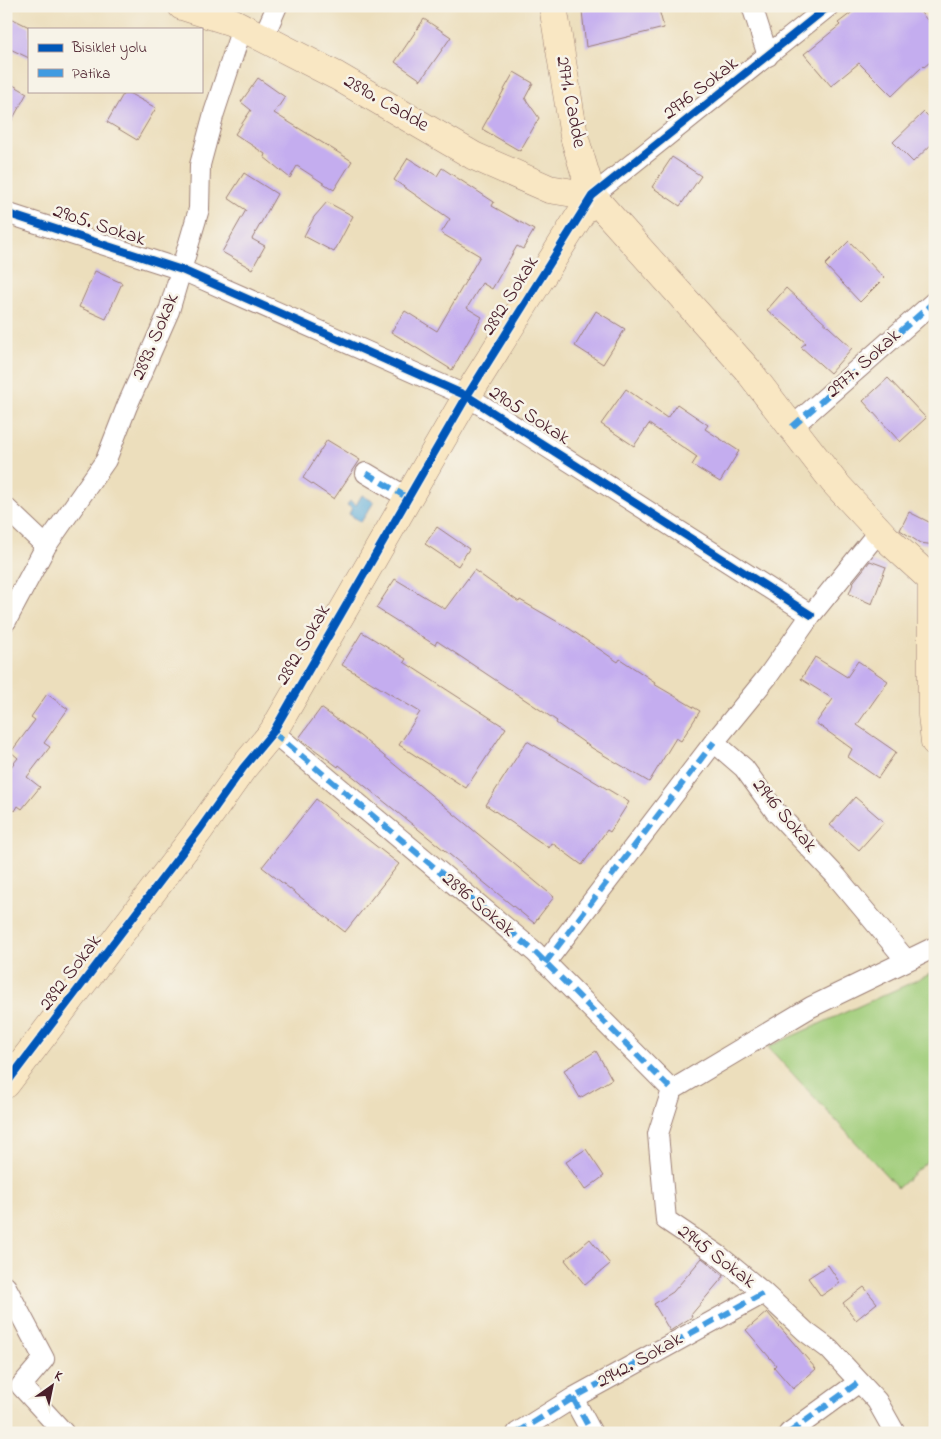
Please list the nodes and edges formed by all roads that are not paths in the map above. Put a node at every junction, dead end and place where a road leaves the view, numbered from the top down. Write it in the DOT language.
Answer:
graph roads {
  1 [pos="182,6"];
  2 [pos="277,6"];
  3 [pos="553,6"];
  4 [pos="752,6"];
  5 [pos="829,6"];
  6 [pos="252,33"];
  7 [pos="768,56"];
  8 [pos="592,196"];
  9 [pos="6,213"];
  10 [pos="182,270"];
  11 [pos="935,301"];
  12 [pos="467,396"];
  13 [pos="792,428"];
  14 [pos="366,472"];
  15 [pos="408,498"];
  16 [pos="6,508"];
  17 [pos="879,531"];
  18 [pos="46,546"];
  19 [pos="933,578"];
  20 [pos="811,615"];
  21 [pos="6,621"];
  22 [pos="273,732"];
  23 [pos="714,742"];
  24 [pos="935,742"];
  25 [pos="935,947"];
  26 [pos="906,960"];
  27 [pos="545,963"];
  28 [pos="6,1084"];
  29 [pos="672,1090"];
  30 [pos="6,1287"];
  31 [pos="764,1293"];
  32 [pos="859,1382"];
  33 [pos="572,1398"];
  34 [pos="64,1433"];
  35 [pos="517,1433"];
  36 [pos="592,1433"];
  37 [pos="789,1433"];
  38 [pos="895,1433"];
  1 -- 6 [label="street, 2890. Cadde"];
  2 -- 6 [label="street, 2893. Sokak"];
  3 -- 8 [label="street, 2971. Cadde"];
  4 -- 7 [label="street"];
  5 -- 7 [label="street, 2976 Sokak"];
  6 -- 8 [label="street, 2890. Cadde"];
  6 -- 10 [label="street, 2893. Sokak"];
  7 -- 8 [label="street, 2976 Sokak"];
  8 -- 12 [label="street, 2892 Sokak"];
  8 -- 13 [label="street"];
  9 -- 10 [label="street, 2905. Sokak"];
  10 -- 12 [label="street, 2905 Sokak"];
  10 -- 18 [label="street, 2893. Sokak"];
  11 -- 13 [label="street, 2977. Sokak"];
  12 -- 15 [label="street, 2892 Sokak"];
  12 -- 20 [label="street, 2905 Sokak"];
  13 -- 17 [label="street"];
  14 -- 15 [label="street"];
  15 -- 22 [label="street, 2892 Sokak"];
  16 -- 18 [label="street"];
  17 -- 19 [label="street"];
  17 -- 20 [label="street"];
  18 -- 21 [label="street, 2893. Sokak"];
  19 -- 24 [label="street"];
  20 -- 23 [label="street"];
  22 -- 27 [label="street, 2896 Sokak"];
  22 -- 28 [label="street, 2892 Sokak"];
  23 -- 26 [label="street, 2946 Sokak"];
  23 -- 27 [label="street"];
  25 -- 26 [label="street"];
  26 -- 29 [label="street"];
  27 -- 29 [label="street, 2896 Sokak"];
  29 -- 31 [label="street, 2945 Sokak"];
  30 -- 34 [label="street"];
  31 -- 32 [label="street, 2945 Sokak"];
  31 -- 33 [label="street, 2942. Sokak"];
  32 -- 37 [label="street"];
  32 -- 38 [label="street, 2945 Sokak"];
  33 -- 35 [label="street, 2942. Sokak"];
  33 -- 36 [label="street"];
}
